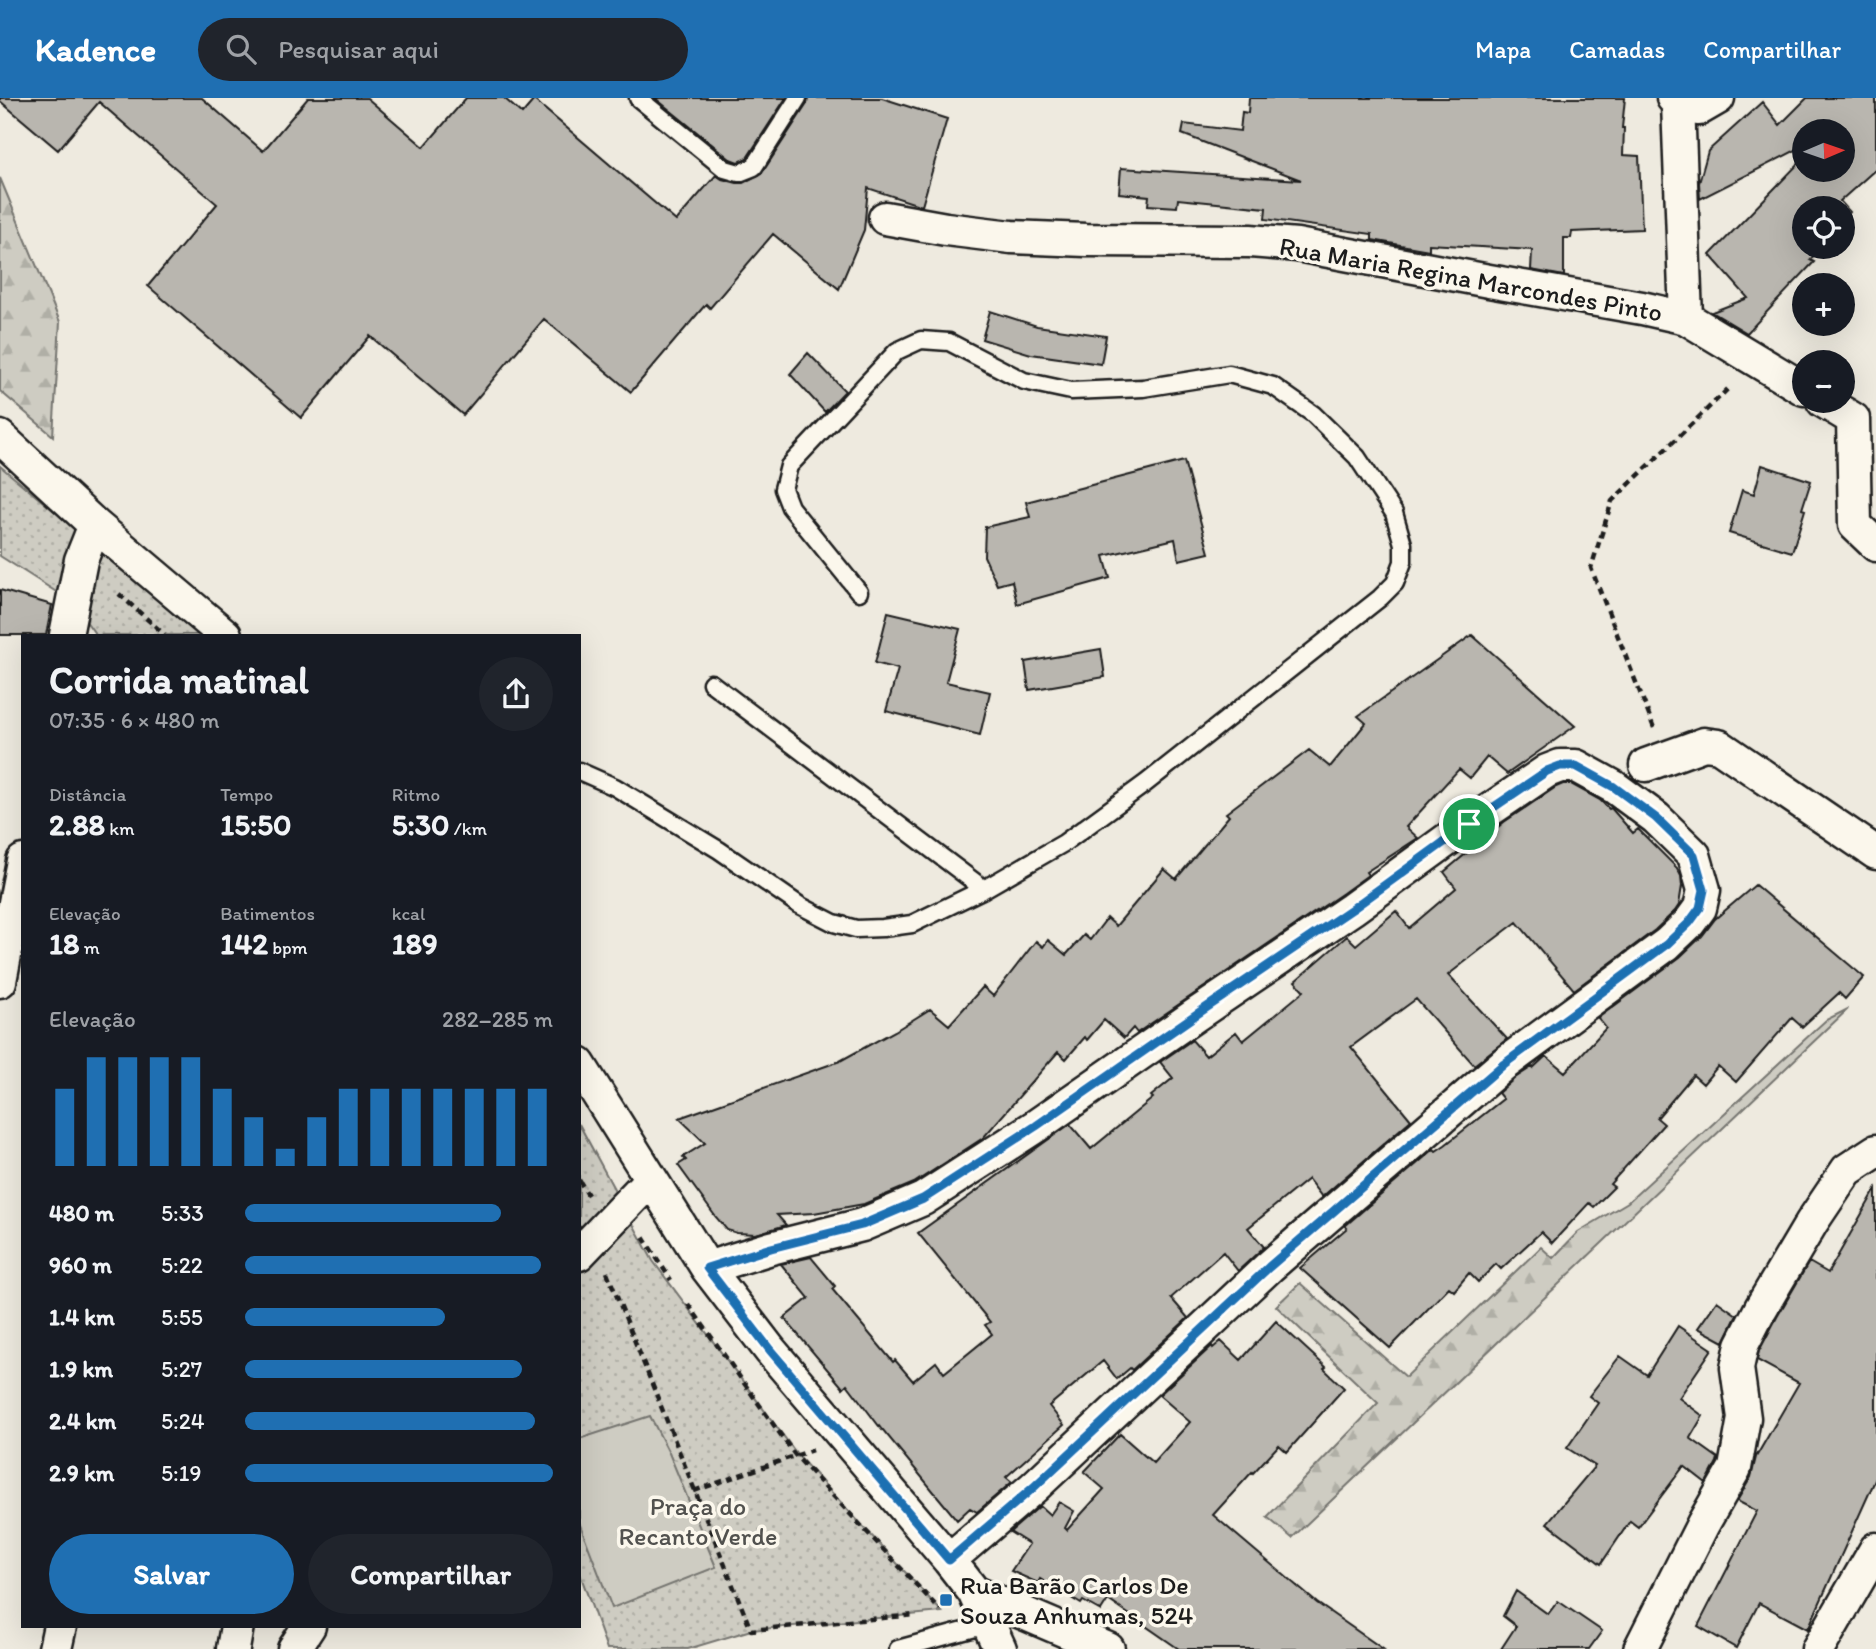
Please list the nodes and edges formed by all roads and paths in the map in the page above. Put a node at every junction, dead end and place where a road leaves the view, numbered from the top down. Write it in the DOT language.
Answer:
graph roads {
  1 [pos="638,98"];
  2 [pos="798,98"];
  3 [pos="1693,101"];
  4 [pos="885,218"];
  5 [pos="1686,318"];
  6 [pos="1757,361"];
  7 [pos="1792,382"];
  8 [pos="1843,413"];
  9 [pos="0,438"];
  10 [pos="95,525"];
  11 [pos="1876,545"];
  12 [pos="859,592"];
  13 [pos="66,634"];
  14 [pos="224,634"];
  15 [pos="711,683"];
  16 [pos="1656,761"];
  17 [pos="581,772"];
  18 [pos="1876,853"];
  19 [pos="21,871"];
  20 [pos="984,889"];
  21 [pos="0,981"];
  22 [pos="581,1067"];
  23 [pos="1876,1151"];
  24 [pos="651,1179"];
  25 [pos="626,1206"];
  26 [pos="586,1246"];
  27 [pos="707,1268"];
  28 [pos="678,1290"];
  29 [pos="686,1301"];
  30 [pos="847,1440"];
  31 [pos="795,1455"];
  32 [pos="694,1491"];
  33 [pos="1876,1549"];
  34 [pos="949,1560"];
  35 [pos="974,1592"];
  36 [pos="60,1628"];
  37 [pos="237,1628"];
  38 [pos="308,1628"];
  39 [pos="995,1637"];
  40 [pos="55,1649"];
  41 [pos="233,1649"];
  42 [pos="293,1649"];
  43 [pos="898,1649"];
  44 [pos="1108,1649"];
  45 [pos="1640,1649"];
  46 [pos="1818,1649"];
  1 -- 2 [label="lane"];
  3 -- 5 [label="street, Rua Maria Regina Marcondes Pinto"];
  4 -- 5 [label="street, Rua Maria Regina Marcondes Pinto"];
  5 -- 6 [label="street"];
  6 -- 7 [label="street"];
  6 -- 16 [label="path"];
  8 -- 11 [label="street"];
  9 -- 10 [label="street"];
  10 -- 13 [label="street"];
  10 -- 14 [label="street"];
  12 -- 20 [label="lane"];
  15 -- 20 [label="lane"];
  16 -- 18 [label="street"];
  17 -- 20 [label="lane"];
  19 -- 21 [label="street"];
  22 -- 24 [label="street"];
  23 -- 45 [label="street"];
  24 -- 25 [label="street"];
  24 -- 27 [label="street"];
  25 -- 26 [label="street"];
  25 -- 28 [label="path"];
  26 -- 32 [label="path"];
  27 -- 30 [label="street"];
  27 -- 34 [label="street"];
  29 -- 31 [label="path"];
  30 -- 31 [label="path"];
  30 -- 34 [label="street"];
  31 -- 32 [label="path"];
  31 -- 32 [label="path"];
  33 -- 46 [label="street"];
  34 -- 35 [label="street"];
  35 -- 39 [label="street"];
  35 -- 44 [label="street"];
  36 -- 40 [label="street"];
  37 -- 41 [label="street"];
  38 -- 42 [label="street"];
  39 -- 43 [label="lane"];
}
